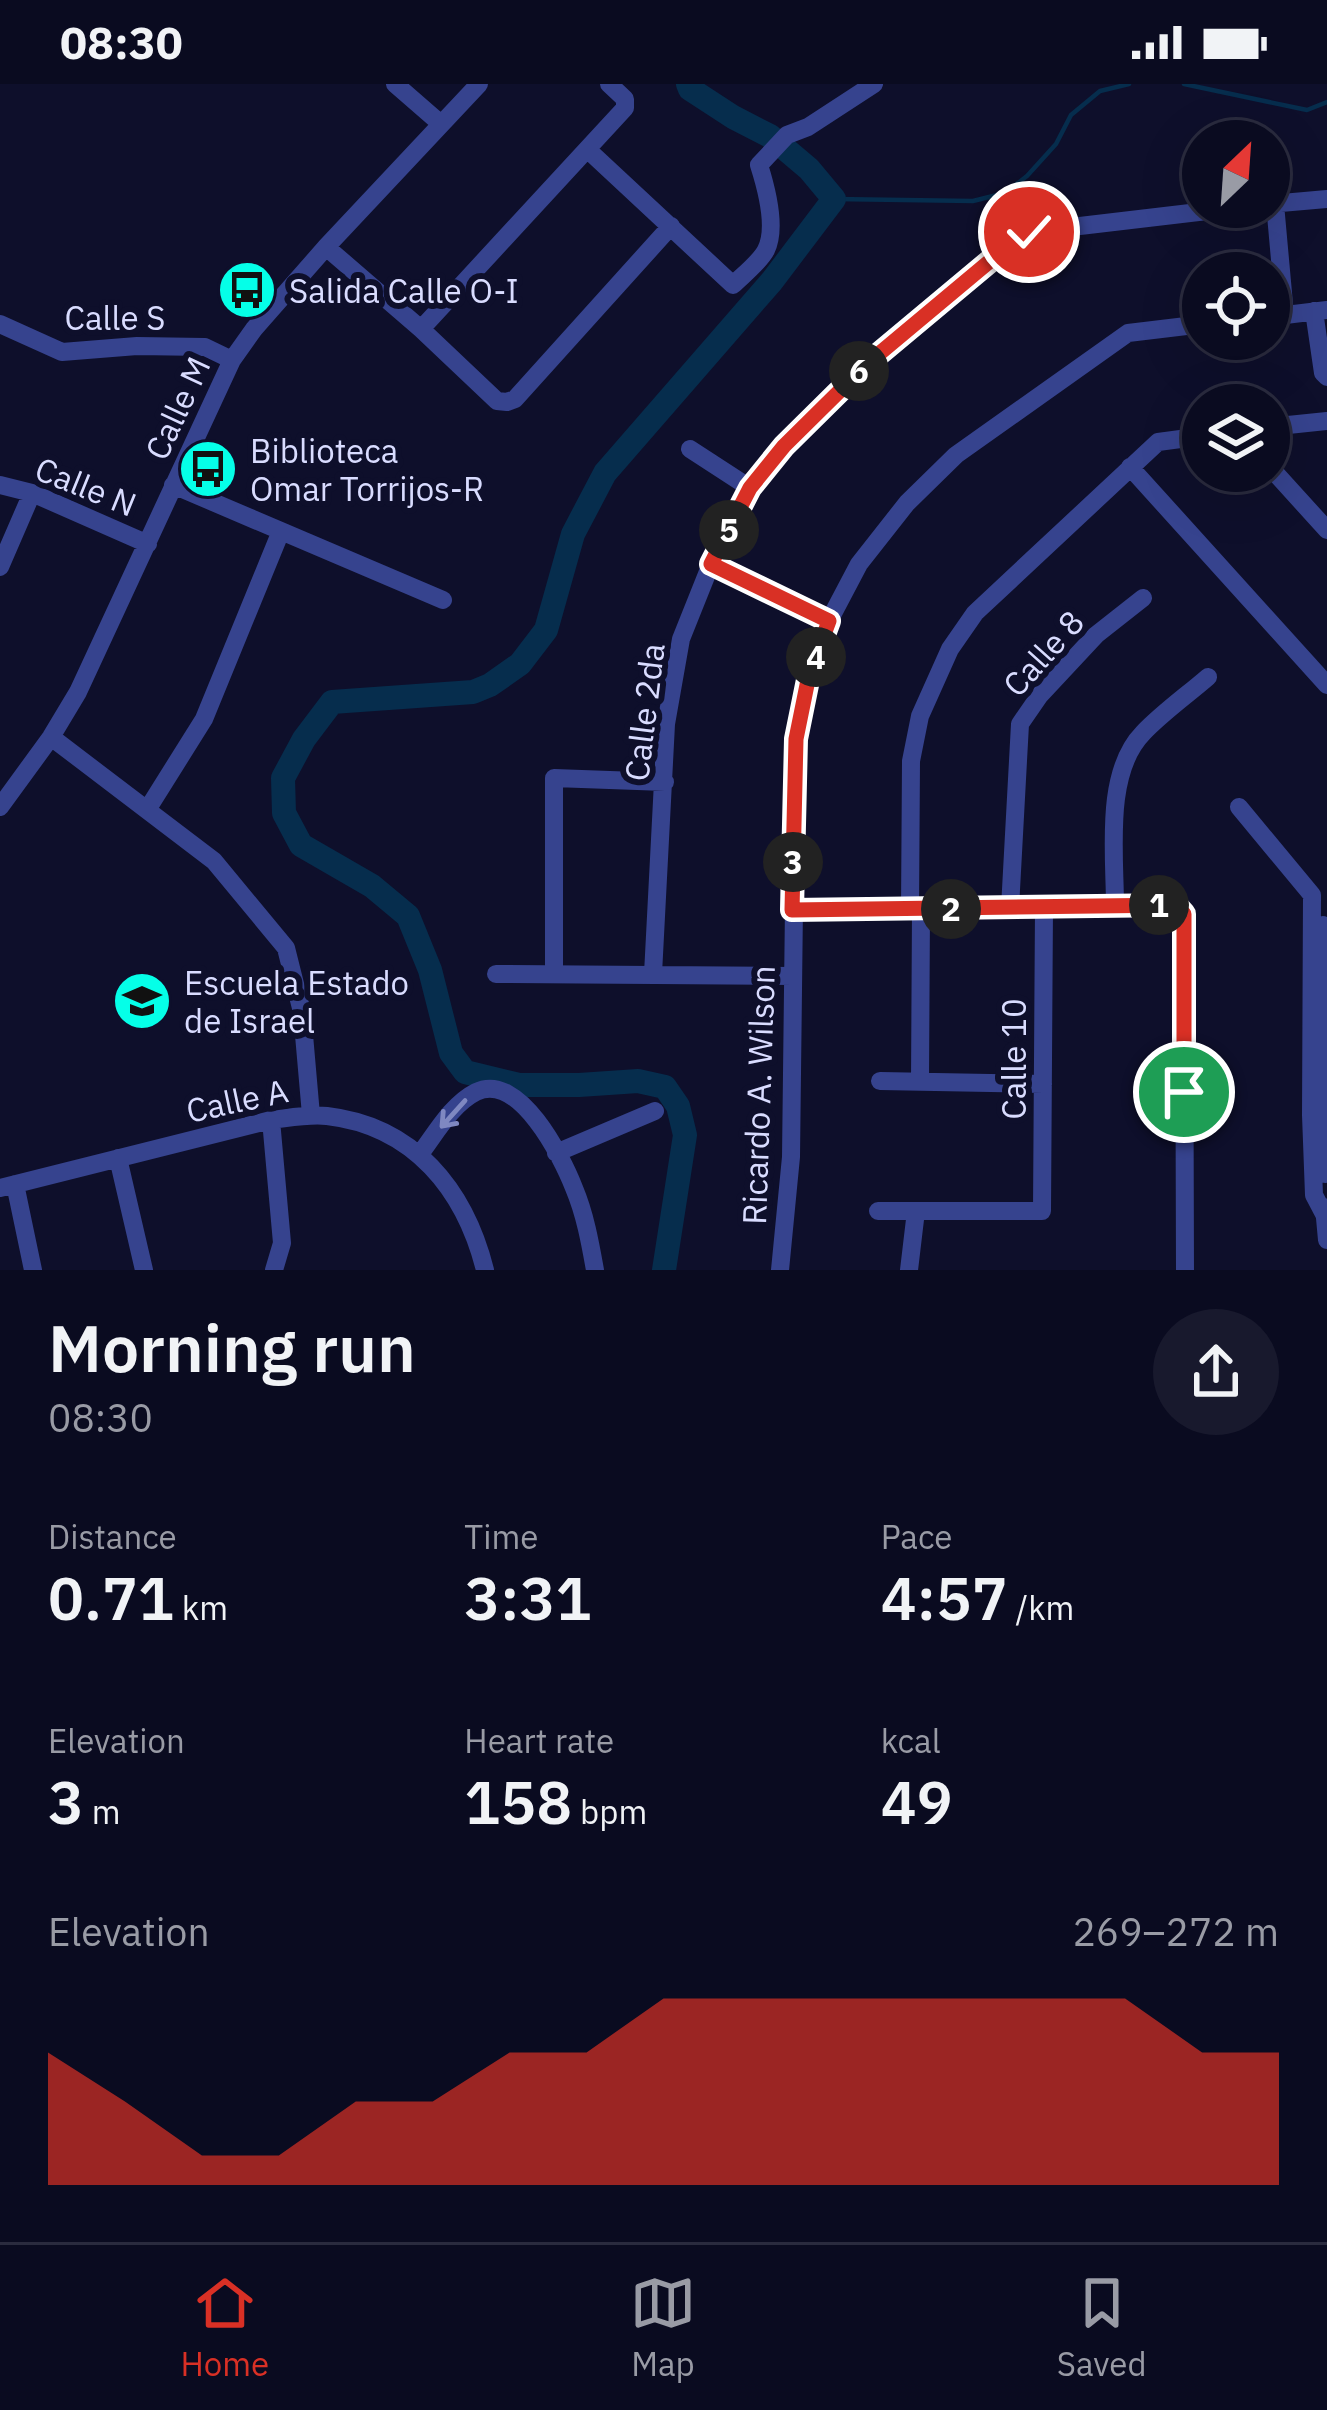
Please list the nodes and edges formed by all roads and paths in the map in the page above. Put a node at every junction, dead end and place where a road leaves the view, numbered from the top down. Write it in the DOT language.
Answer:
graph roads {
  1 [pos="395,84"];
  2 [pos="479,84"];
  3 [pos="609,84"];
  4 [pos="874,84"];
  5 [pos="441,124"];
  6 [pos="588,150"];
  7 [pos="1327,199"];
  8 [pos="1290,202"];
  9 [pos="1182,214"];
  10 [pos="671,226"];
  11 [pos="326,248"];
  12 [pos="1320,311"];
  13 [pos="1290,314"];
  14 [pos="0,324"];
  15 [pos="1182,327"];
  16 [pos="421,329"];
  17 [pos="232,360"];
  18 [pos="1327,377"];
  19 [pos="1327,421"];
  20 [pos="1290,425"];
  21 [pos="1182,439"];
  22 [pos="690,449"];
  23 [pos="1130,467"];
  24 [pos="0,485"];
  25 [pos="173,485"];
  26 [pos="750,488"];
  27 [pos="1290,489"];
  28 [pos="32,493"];
  29 [pos="1327,530"];
  30 [pos="281,531"];
  31 [pos="148,544"];
  32 [pos="711,564"];
  33 [pos="0,567"];
  34 [pos="1143,598"];
  35 [pos="443,600"];
  36 [pos="829,621"];
  37 [pos="1208,677"];
  38 [pos="1327,685"];
  39 [pos="51,737"];
  40 [pos="665,782"];
  41 [pos="0,807"];
  42 [pos="1239,807"];
  43 [pos="147,810"];
  44 [pos="1115,906"];
  45 [pos="1010,908"];
  46 [pos="1044,908"];
  47 [pos="792,910"];
  48 [pos="915,910"];
  49 [pos="496,974"];
  50 [pos="554,974"];
  51 [pos="653,974"];
  52 [pos="793,976"];
  53 [pos="1320,1063"];
  54 [pos="880,1081"];
  55 [pos="920,1082"];
  56 [pos="1043,1084"];
  57 [pos="656,1111"];
  58 [pos="310,1115"];
  59 [pos="1318,1115"];
  60 [pos="271,1120"];
  61 [pos="1319,1149"];
  62 [pos="556,1153"];
  63 [pos="420,1154"];
  64 [pos="118,1159"];
  65 [pos="7,1186"];
  66 [pos="878,1211"];
  67 [pos="916,1211"];
  68 [pos="1327,1240"];
  69 [pos="33,1270"];
  70 [pos="144,1270"];
  71 [pos="274,1270"];
  72 [pos="485,1270"];
  73 [pos="595,1270"];
  74 [pos="780,1270"];
  75 [pos="909,1270"];
  76 [pos="1185,1270"];
  1 -- 5 [label="street"];
  2 -- 5 [label="street, Calle M"];
  3 -- 6 [label="street"];
  4 -- 10 [label="street"];
  5 -- 11 [label="street, Calle M"];
  6 -- 10 [label="street"];
  6 -- 16 [label="street"];
  7 -- 8 [label="street"];
  9 -- 26 [label="street, Calle 2da"];
  10 -- 16 [label="street"];
  11 -- 16 [label="street"];
  11 -- 17 [label="street, Calle M"];
  12 -- 13 [label="street"];
  12 -- 18 [label="street"];
  14 -- 17 [label="street, Calle S"];
  15 -- 36 [label="street, Ricardo A. Wilson"];
  17 -- 25 [label="street, Calle M"];
  19 -- 20 [label="street"];
  21 -- 23 [label="street"];
  22 -- 26 [label="street"];
  23 -- 38 [label="street"];
  23 -- 48 [label="street"];
  24 -- 28 [label="street, Calle N"];
  25 -- 30 [label="street"];
  25 -- 31 [label="street, Calle M"];
  26 -- 32 [label="street, Calle 2da"];
  27 -- 29 [label="street"];
  28 -- 31 [label="street, Calle N"];
  28 -- 33 [label="street"];
  30 -- 35 [label="street"];
  30 -- 43 [label="street"];
  31 -- 39 [label="street, Calle M"];
  32 -- 36 [label="street"];
  32 -- 40 [label="street, Calle 2da"];
  34 -- 45 [label="street, Calle 8"];
  36 -- 47 [label="street, Ricardo A. Wilson"];
  37 -- 44 [label="street"];
  39 -- 41 [label="street, Calle M"];
  39 -- 43 [label="street"];
  40 -- 50 [label="street"];
  40 -- 51 [label="street, Calle 2da"];
  42 -- 53 [label="street"];
  43 -- 58 [label="street"];
  44 -- 46 [label="street"];
  44 -- 76 [label="street"];
  45 -- 46 [label="street"];
  45 -- 48 [label="street"];
  46 -- 56 [label="street, Calle 10"];
  47 -- 48 [label="street"];
  47 -- 52 [label="street, Ricardo A. Wilson"];
  48 -- 55 [label="street"];
  49 -- 50 [label="street"];
  50 -- 51 [label="street"];
  51 -- 52 [label="street"];
  52 -- 74 [label="street, Ricardo A. Wilson"];
  53 -- 59 [label="street"];
  54 -- 55 [label="street"];
  55 -- 56 [label="street"];
  56 -- 67 [label="street, Calle 10"];
  57 -- 62 [label="street"];
  58 -- 60 [label="street, Calle A"];
  58 -- 63 [label="street, Calle A"];
  59 -- 61 [label="street"];
  60 -- 64 [label="street, Calle A"];
  60 -- 71 [label="street"];
  61 -- 68 [label="street"];
  62 -- 63 [label="street, one-way"];
  62 -- 73 [label="street"];
  63 -- 72 [label="street, Calle A"];
  64 -- 65 [label="street, Calle A"];
  64 -- 70 [label="street"];
  65 -- 69 [label="street"];
  66 -- 67 [label="street"];
  67 -- 75 [label="street"];
}
